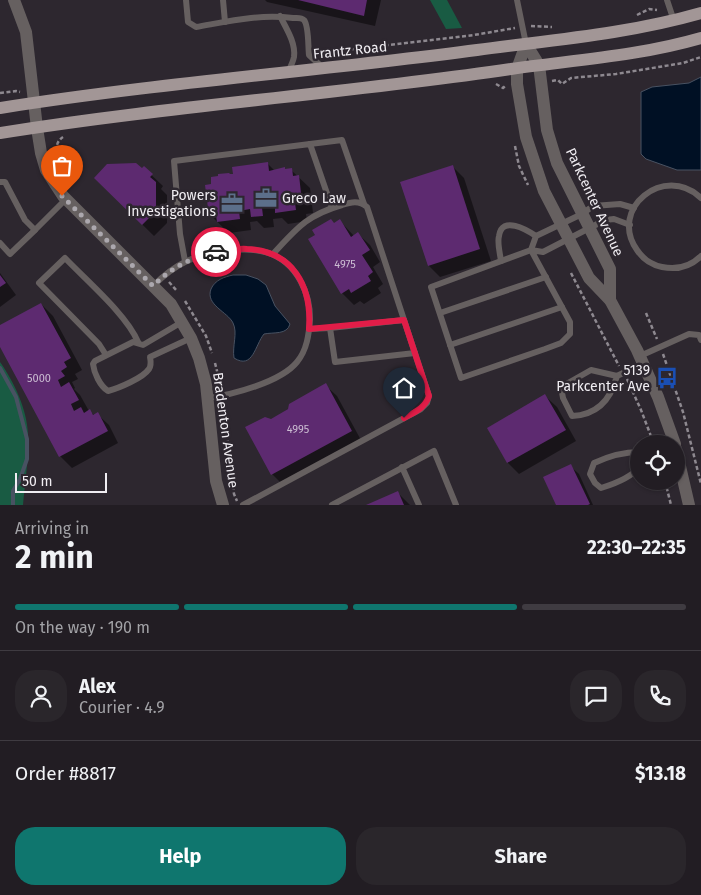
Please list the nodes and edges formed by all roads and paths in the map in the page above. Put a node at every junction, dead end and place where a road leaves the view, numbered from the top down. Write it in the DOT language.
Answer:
graph roads {
  1 [pos="14,0"];
  2 [pos="186,0"];
  3 [pos="223,0"];
  4 [pos="517,0"];
  5 [pos="667,0"];
  6 [pos="670,7"];
  7 [pos="701,13"];
  8 [pos="636,15"];
  9 [pos="280,16"];
  10 [pos="674,21"];
  11 [pos="225,22"];
  12 [pos="522,27"];
  13 [pos="552,27"];
  14 [pos="701,38"];
  15 [pos="526,44"];
  16 [pos="309,55"];
  17 [pos="701,57"];
  18 [pos="539,65"];
  19 [pos="323,68"];
  20 [pos="517,69"];
  21 [pos="288,72"];
  22 [pos="540,81"];
  23 [pos="517,84"];
  24 [pos="488,85"];
  25 [pos="34,103"];
  26 [pos="0,108"];
  27 [pos="37,128"];
  28 [pos="0,133"];
  29 [pos="68,136"];
  30 [pos="310,144"];
  31 [pos="63,173"];
  32 [pos="0,182"];
  33 [pos="701,198"];
  34 [pos="66,200"];
  35 [pos="364,204"];
  36 [pos="332,208"];
  37 [pos="634,208"];
  38 [pos="582,214"];
  39 [pos="561,224"];
  40 [pos="630,225"];
  41 [pos="589,227"];
  42 [pos="35,230"];
  43 [pos="536,236"];
  44 [pos="568,238"];
  45 [pos="0,242"];
  46 [pos="531,250"];
  47 [pos="273,254"];
  48 [pos="701,256"];
  49 [pos="185,261"];
  50 [pos="501,261"];
  51 [pos="163,276"];
  52 [pos="546,277"];
  53 [pos="153,286"];
  54 [pos="610,300"];
  55 [pos="562,307"];
  56 [pos="440,313"];
  57 [pos="646,313"];
  58 [pos="404,320"];
  59 [pos="182,322"];
  60 [pos="330,328"];
  61 [pos="309,329"];
  62 [pos="191,338"];
  63 [pos="701,340"];
  64 [pos="141,344"];
  65 [pos="450,345"];
  66 [pos="660,347"];
  67 [pos="415,354"];
  68 [pos="106,355"];
  69 [pos="150,358"];
  70 [pos="641,360"];
  71 [pos="617,376"];
  72 [pos="222,396"];
  73 [pos="207,398"];
  74 [pos="672,435"];
  75 [pos="630,452"];
  76 [pos="402,467"];
  77 [pos="630,475"];
  78 [pos="701,484"];
  79 [pos="685,488"];
  80 [pos="667,490"];
  81 [pos="223,505"];
  82 [pos="238,505"];
  83 [pos="243,505"];
  84 [pos="332,505"];
  85 [pos="419,505"];
  86 [pos="456,505"];
  87 [pos="671,505"];
  88 [pos="689,505"];
  1 -- 25 [label="street, Bradenton Avenue"];
  2 -- 11 [label="lane"];
  3 -- 11 [label="lane"];
  4 -- 12 [label="lane"];
  5 -- 6 [label="lane"];
  6 -- 8 [label="path"];
  6 -- 10 [label="lane"];
  7 -- 10 [label="main road, Frantz Road"];
  9 -- 11 [label="lane"];
  9 -- 16 [label="lane"];
  9 -- 21 [label="lane"];
  10 -- 15 [label="main road, Frantz Road"];
  12 -- 13 [label="path"];
  12 -- 15 [label="lane"];
  12 -- 16 [label="path"];
  14 -- 18 [label="main road"];
  15 -- 18 [label="street, Parkcenter Avenue"];
  15 -- 19 [label="main road, Frantz Road"];
  15 -- 20 [label="street, Parkcenter Avenue"];
  16 -- 19 [label="lane"];
  17 -- 22 [label="path"];
  18 -- 20 [label="main road"];
  18 -- 22 [label="street, Parkcenter Avenue"];
  19 -- 21 [label="main road, Frantz Road"];
  20 -- 23 [label="street, Parkcenter Avenue"];
  20 -- 27 [label="main road"];
  21 -- 25 [label="main road, Frantz Road"];
  22 -- 38 [label="street, Parkcenter Avenue"];
  23 -- 24 [label="path"];
  23 -- 39 [label="street, Parkcenter Avenue"];
  25 -- 26 [label="main road, Frantz Road"];
  25 -- 27 [label="street, Bradenton Avenue"];
  27 -- 28 [label="main road"];
  27 -- 34 [label="street, Bradenton Avenue"];
  29 -- 31 [label="path"];
  30 -- 35 [label="lane"];
  30 -- 36 [label="lane"];
  30 -- 49 [label="lane"];
  32 -- 42 [label="lane"];
  33 -- 37 [label="lane"];
  34 -- 42 [label="lane"];
  34 -- 53 [label="street, Bradenton Avenue"];
  35 -- 36 [label="lane"];
  35 -- 58 [label="lane"];
  36 -- 47 [label="lane"];
  37 -- 38 [label="lane"];
  37 -- 40 [label="lane"];
  38 -- 39 [label="lane"];
  38 -- 41 [label="street, Parkcenter Avenue"];
  39 -- 43 [label="lane"];
  39 -- 44 [label="street, Parkcenter Avenue"];
  40 -- 41 [label="lane"];
  40 -- 48 [label="lane"];
  41 -- 44 [label="lane"];
  41 -- 54 [label="street, Parkcenter Avenue"];
  42 -- 45 [label="lane"];
  43 -- 46 [label="lane"];
  43 -- 50 [label="lane"];
  44 -- 46 [label="lane"];
  44 -- 54 [label="street, Parkcenter Avenue"];
  46 -- 50 [label="lane"];
  46 -- 52 [label="lane"];
  47 -- 49 [label="lane"];
  47 -- 61 [label="lane"];
  49 -- 51 [label="lane"];
  50 -- 56 [label="lane"];
  51 -- 53 [label="lane"];
  51 -- 72 [label="path"];
  52 -- 55 [label="lane"];
  52 -- 56 [label="lane"];
  53 -- 59 [label="street, Bradenton Avenue"];
  54 -- 70 [label="street, Parkcenter Avenue"];
  55 -- 65 [label="lane"];
  55 -- 65 [label="lane"];
  56 -- 65 [label="lane"];
  57 -- 66 [label="path"];
  58 -- 60 [label="lane"];
  58 -- 67 [label="lane"];
  59 -- 62 [label="street, Bradenton Avenue"];
  59 -- 64 [label="lane"];
  60 -- 61 [label="lane"];
  60 -- 67 [label="lane"];
  61 -- 72 [label="lane"];
  62 -- 69 [label="lane"];
  62 -- 73 [label="street, Bradenton Avenue"];
  63 -- 66 [label="lane"];
  64 -- 68 [label="lane"];
  64 -- 68 [label="lane"];
  64 -- 69 [label="lane"];
  66 -- 70 [label="lane"];
  66 -- 78 [label="path"];
  67 -- 83 [label="lane"];
  68 -- 69 [label="lane"];
  70 -- 71 [label="lane"];
  70 -- 74 [label="street, Parkcenter Avenue"];
  71 -- 71 [label="lane"];
  72 -- 73 [label="lane"];
  72 -- 82 [label="path"];
  73 -- 81 [label="street, Bradenton Avenue"];
  75 -- 77 [label="lane"];
  76 -- 84 [label="lane"];
  76 -- 85 [label="lane"];
  76 -- 86 [label="lane"];
  79 -- 88 [label="street"];
  80 -- 87 [label="path"];
}
